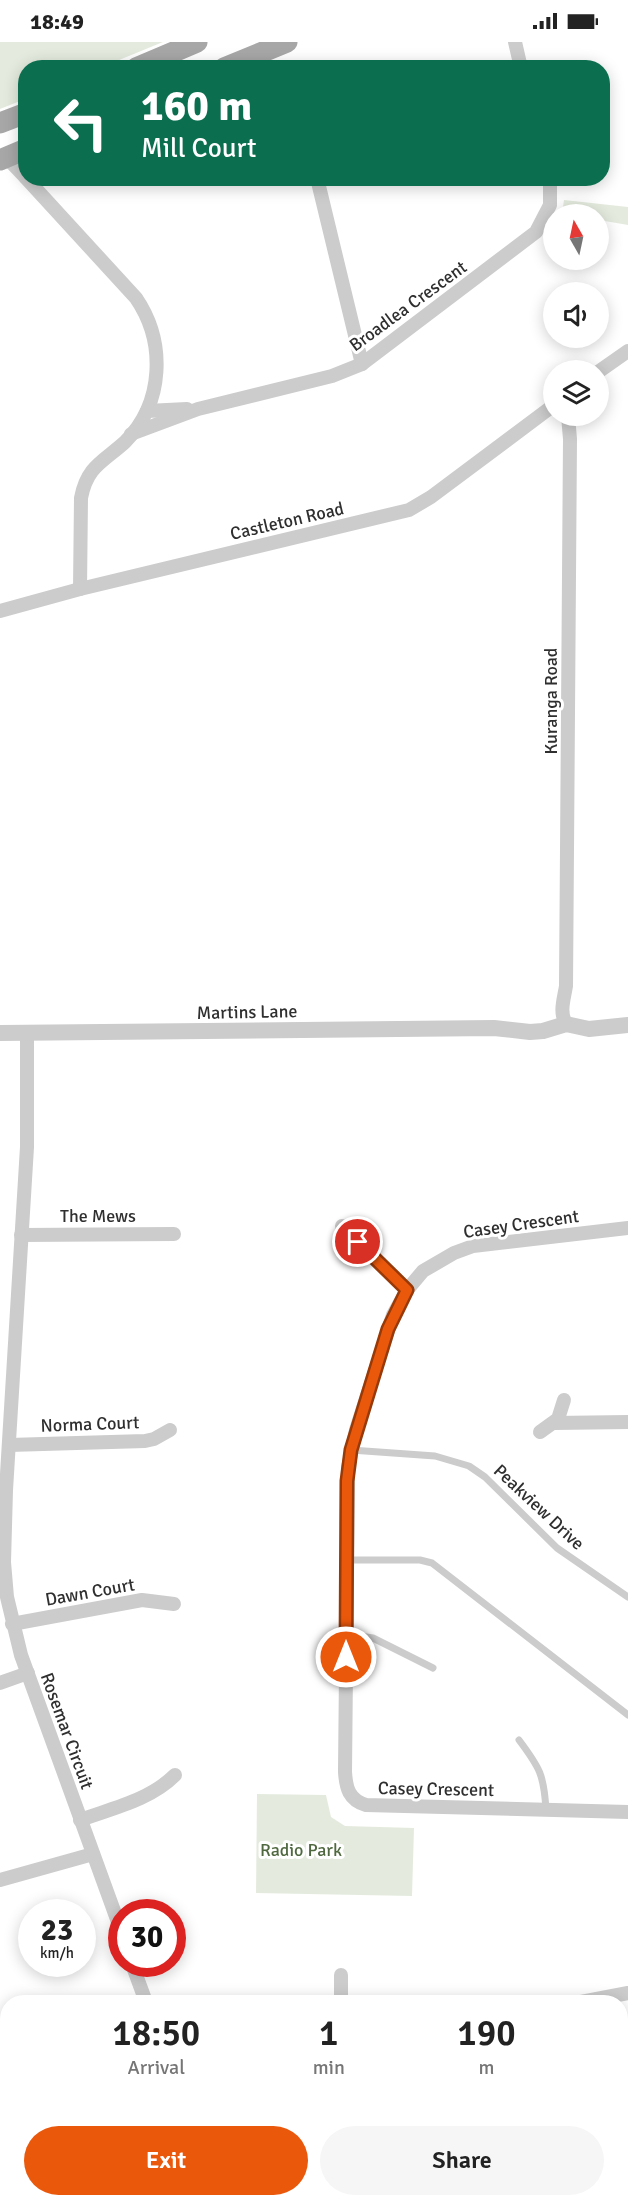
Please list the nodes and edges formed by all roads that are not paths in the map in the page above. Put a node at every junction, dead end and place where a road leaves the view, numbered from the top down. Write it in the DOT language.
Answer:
graph roads {
  1 [pos="197,42"];
  2 [pos="286,42"];
  3 [pos="515,42"];
  4 [pos="154,60"];
  5 [pos="243,60"];
  6 [pos="519,60"];
  7 [pos="18,116"];
  8 [pos="0,123"];
  9 [pos="18,152"];
  10 [pos="3,158"];
  11 [pos="18,171"];
  12 [pos="33,186"];
  13 [pos="319,186"];
  14 [pos="550,186"];
  15 [pos="628,351"];
  16 [pos="362,364"];
  17 [pos="609,364"];
  18 [pos="198,409"];
  19 [pos="147,411"];
  20 [pos="543,413"];
  21 [pos="569,426"];
  22 [pos="131,434"];
  23 [pos="80,589"];
  24 [pos="0,611"];
  25 [pos="567,1020"];
  26 [pos="628,1024"];
  27 [pos="0,1033"];
  28 [pos="27,1033"];
  29 [pos="342,1226"];
  30 [pos="627,1228"];
  31 [pos="174,1234"];
  32 [pos="21,1235"];
  33 [pos="407,1290"];
  34 [pos="564,1400"];
  35 [pos="628,1422"];
  36 [pos="554,1423"];
  37 [pos="170,1430"];
  38 [pos="540,1432"];
  39 [pos="9,1445"];
  40 [pos="351,1450"];
  41 [pos="3,1491"];
  42 [pos="2,1534"];
  43 [pos="346,1560"];
  44 [pos="628,1597"];
  45 [pos="174,1604"];
  46 [pos="12,1624"];
  47 [pos="346,1634"];
  48 [pos="434,1668"];
  49 [pos="28,1673"];
  50 [pos="0,1683"];
  51 [pos="628,1715"];
  52 [pos="519,1740"];
  53 [pos="175,1775"];
  54 [pos="546,1810"];
  55 [pos="628,1812"];
  56 [pos="80,1820"];
  57 [pos="93,1854"];
  58 [pos="0,1880"];
  59 [pos="109,1899"];
  60 [pos="341,1975"];
  61 [pos="139,1977"];
  62 [pos="144,1995"];
  63 [pos="341,1995"];
  1 -- 4 [label="main road"];
  2 -- 5 [label="main road"];
  3 -- 6 [label="street"];
  7 -- 8 [label="main road"];
  9 -- 10 [label="main road"];
  10 -- 11 [label="street"];
  12 -- 19 [label="street"];
  13 -- 16 [label="street"];
  14 -- 16 [label="street, Broadlea Crescent"];
  15 -- 17 [label="street"];
  16 -- 18 [label="street, Broadlea Crescent"];
  18 -- 19 [label="street, Broadlea Crescent"];
  18 -- 22 [label="street, Broadlea Crescent"];
  19 -- 22 [label="street, Broadlea Crescent"];
  20 -- 23 [label="street, Castleton Road"];
  21 -- 25 [label="street, Kuranga Road"];
  22 -- 23 [label="street, Broadlea Crescent"];
  23 -- 24 [label="street, Castleton Road"];
  25 -- 26 [label="street, Martins Lane"];
  25 -- 28 [label="street, Martins Lane"];
  27 -- 28 [label="street, Martins Lane"];
  28 -- 32 [label="street, Rosemar Circuit"];
  29 -- 33 [label="street"];
  30 -- 33 [label="street, Casey Crescent"];
  31 -- 32 [label="street, The Mews"];
  32 -- 39 [label="street, Rosemar Circuit"];
  33 -- 40 [label="street, Casey Crescent"];
  34 -- 36 [label="street"];
  35 -- 36 [label="street"];
  36 -- 38 [label="street"];
  37 -- 39 [label="street, Norma Court"];
  39 -- 41 [label="street, Rosemar Circuit"];
  40 -- 43 [label="street, Casey Crescent"];
  40 -- 44 [label="lane, Peakview Drive"];
  41 -- 42 [label="street, Rosemar Circuit"];
  42 -- 46 [label="street, Rosemar Circuit"];
  43 -- 47 [label="street, Casey Crescent"];
  43 -- 51 [label="lane"];
  45 -- 46 [label="street, Dawn Court"];
  46 -- 49 [label="street, Rosemar Circuit"];
  47 -- 48 [label="lane"];
  47 -- 54 [label="street, Casey Crescent"];
  49 -- 50 [label="street"];
  49 -- 56 [label="street, Rosemar Circuit"];
  52 -- 54 [label="lane"];
  53 -- 56 [label="street"];
  54 -- 55 [label="street, Casey Crescent"];
  56 -- 57 [label="street, Rosemar Circuit"];
  57 -- 58 [label="street"];
  57 -- 59 [label="street, Rosemar Circuit"];
  60 -- 63 [label="street"];
  61 -- 62 [label="street"];
}
